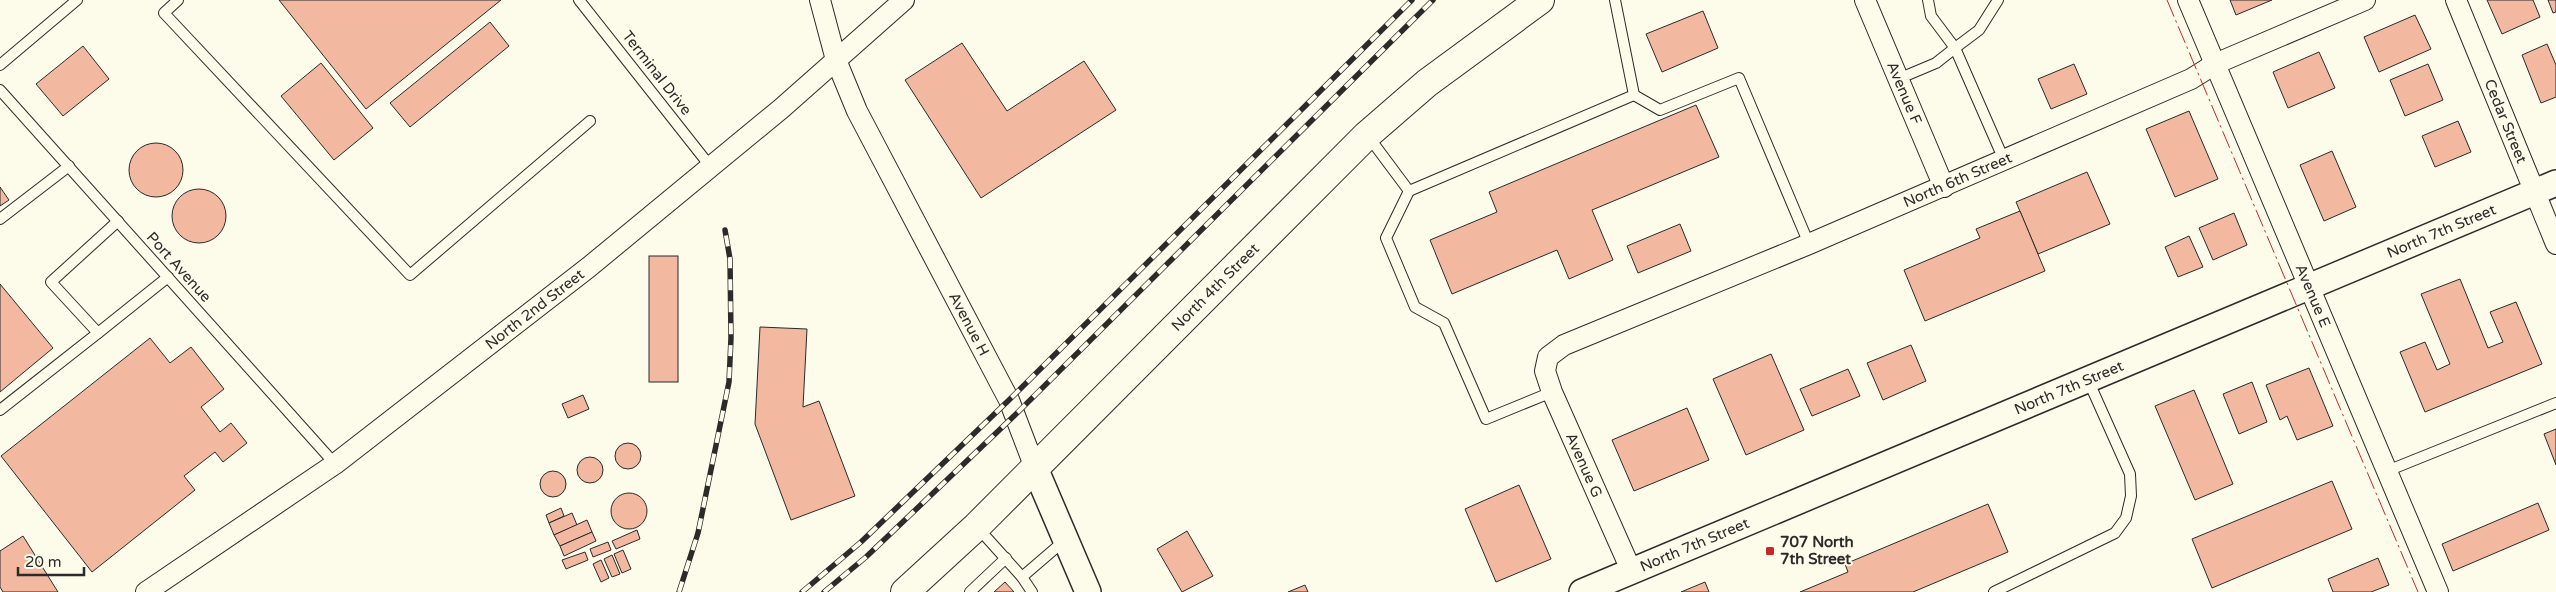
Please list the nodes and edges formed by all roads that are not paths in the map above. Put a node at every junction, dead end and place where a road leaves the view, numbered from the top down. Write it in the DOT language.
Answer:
graph roads {
  1 [pos="77,0"];
  2 [pos="178,0"];
  3 [pos="579,0"];
  4 [pos="820,0"];
  5 [pos="904,0"];
  6 [pos="1540,0"];
  7 [pos="1615,0"];
  8 [pos="1865,0"];
  9 [pos="1928,0"];
  10 [pos="1998,0"];
  11 [pos="2188,0"];
  12 [pos="2365,0"];
  13 [pos="2456,0"];
  14 [pos="1955,48"];
  15 [pos="836,60"];
  16 [pos="0,64"];
  17 [pos="2215,64"];
  18 [pos="1898,79"];
  19 [pos="0,90"];
  20 [pos="1634,95"];
  21 [pos="590,121"];
  22 [pos="1367,135"];
  23 [pos="2004,160"];
  24 [pos="68,166"];
  25 [pos="710,166"];
  26 [pos="1944,187"];
  27 [pos="2545,188"];
  28 [pos="1409,191"];
  29 [pos="0,219"];
  30 [pos="118,221"];
  31 [pos="1809,244"];
  32 [pos="2556,244"];
  33 [pos="168,277"];
  34 [pos="2307,287"];
  35 [pos="98,333"];
  36 [pos="1548,357"];
  37 [pos="2088,379"];
  38 [pos="1552,392"];
  39 [pos="2556,404"];
  40 [pos="0,410"];
  41 [pos="335,464"];
  42 [pos="1035,468"];
  43 [pos="2387,471"];
  44 [pos="976,526"];
  45 [pos="1066,540"];
  46 [pos="1006,558"];
  47 [pos="1631,570"];
  48 [pos="1022,577"];
  49 [pos="1609,587"];
  50 [pos="146,592"];
  51 [pos="905,592"];
  52 [pos="970,592"];
  53 [pos="1032,592"];
  54 [pos="1088,592"];
  55 [pos="1582,592"];
  56 [pos="1994,592"];
  57 [pos="2438,592"];
  1 -- 16 [label="lane"];
  2 -- 21 [label="lane"];
  3 -- 25 [label="lane, Terminal Drive"];
  4 -- 15 [label="street, Avenue H"];
  5 -- 15 [label="street, North 2nd Street"];
  6 -- 22 [label="main road, North 4th Street"];
  7 -- 20 [label="lane"];
  8 -- 18 [label="street, Avenue F"];
  9 -- 14 [label="lane"];
  10 -- 14 [label="lane"];
  11 -- 17 [label="street, Avenue E"];
  12 -- 17 [label="street, North 6th Street"];
  13 -- 27 [label="street, Cedar Street"];
  14 -- 18 [label="lane"];
  14 -- 23 [label="lane"];
  15 -- 25 [label="street, North 2nd Street"];
  15 -- 42 [label="street, Avenue H"];
  17 -- 23 [label="street, North 6th Street"];
  17 -- 34 [label="street, Avenue E"];
  18 -- 26 [label="street, Avenue F"];
  19 -- 24 [label="lane, Port Avenue"];
  20 -- 28 [label="lane"];
  20 -- 31 [label="lane"];
  22 -- 28 [label="lane"];
  22 -- 42 [label="main road, North 4th Street"];
  23 -- 26 [label="street, North 6th Street"];
  24 -- 29 [label="lane"];
  24 -- 30 [label="lane, Port Avenue"];
  25 -- 41 [label="street, North 2nd Street"];
  26 -- 31 [label="street, North 6th Street"];
  27 -- 32 [label="street, Cedar Street"];
  27 -- 34 [label="street, North 7th Street"];
  28 -- 38 [label="lane"];
  30 -- 33 [label="lane, Port Avenue"];
  30 -- 35 [label="lane"];
  31 -- 36 [label="street, North 6th Street"];
  33 -- 35 [label="lane"];
  33 -- 41 [label="lane, Port Avenue"];
  34 -- 37 [label="street, North 7th Street"];
  34 -- 43 [label="street, Avenue E"];
  35 -- 40 [label="lane"];
  36 -- 38 [label="street, Avenue G"];
  37 -- 47 [label="street, North 7th Street"];
  37 -- 56 [label="lane"];
  38 -- 47 [label="street, Avenue G"];
  39 -- 43 [label="lane"];
  41 -- 50 [label="street, North 2nd Street"];
  42 -- 44 [label="main road, North 4th Street"];
  42 -- 45 [label="street, Avenue H"];
  43 -- 57 [label="street, Avenue E"];
  44 -- 46 [label="lane"];
  44 -- 51 [label="main road, North 4th Street"];
  45 -- 48 [label="lane"];
  45 -- 54 [label="street, Avenue H"];
  46 -- 48 [label="lane"];
  46 -- 52 [label="lane"];
  47 -- 49 [label="street, North 7th Street"];
  48 -- 53 [label="lane"];
  49 -- 55 [label="street, North 7th Street"];
}
